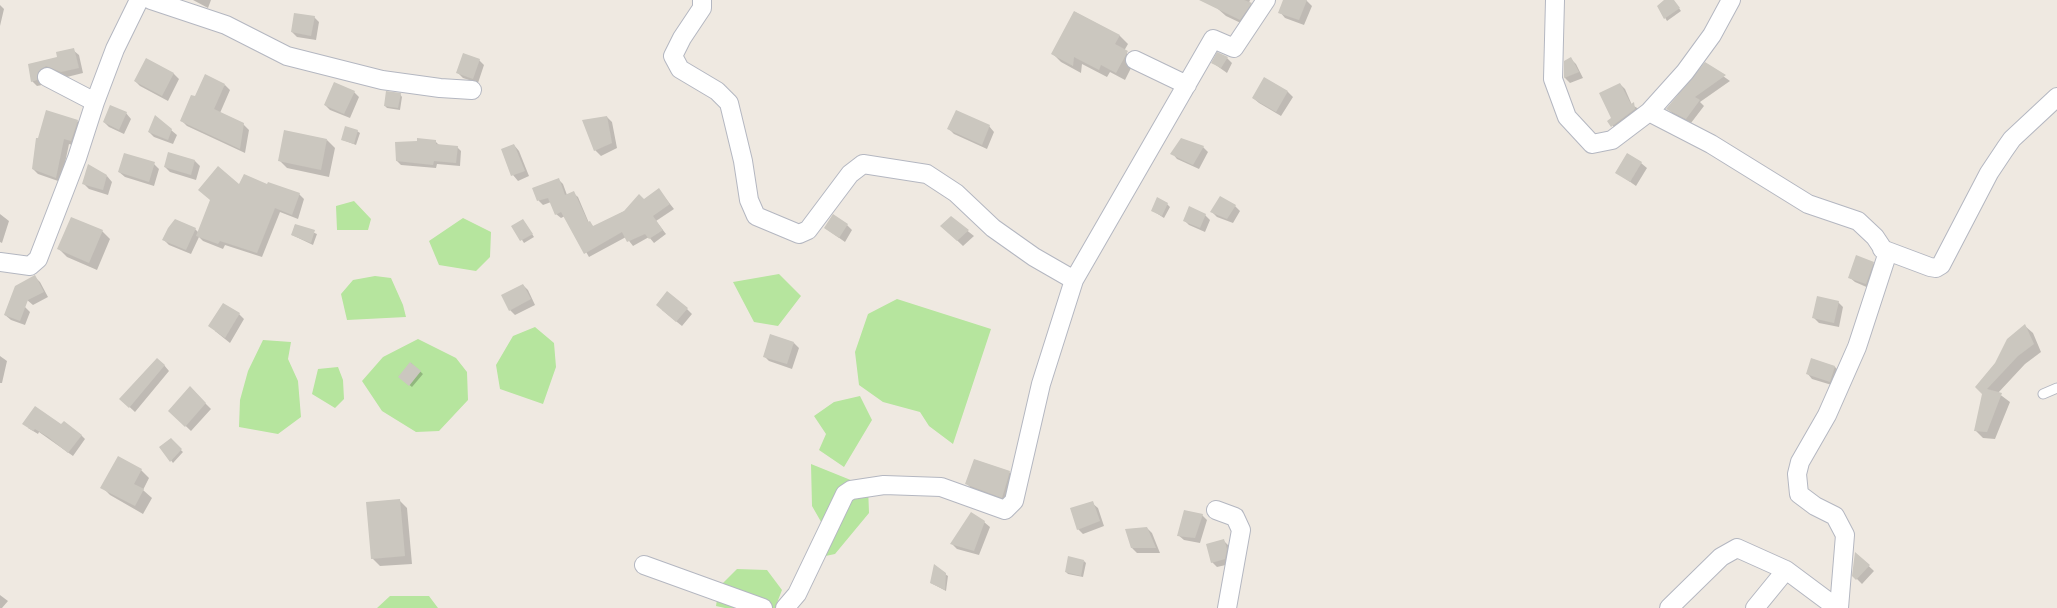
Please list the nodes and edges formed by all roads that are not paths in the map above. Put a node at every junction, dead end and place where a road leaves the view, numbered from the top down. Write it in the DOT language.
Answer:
graph roads {
  1 [pos="138,0"];
  2 [pos="151,0"];
  3 [pos="702,0"];
  4 [pos="1266,0"];
  5 [pos="1555,0"];
  6 [pos="1731,0"];
  7 [pos="1135,60"];
  8 [pos="47,77"];
  9 [pos="1187,85"];
  10 [pos="472,90"];
  11 [pos="2057,97"];
  12 [pos="94,102"];
  13 [pos="1649,112"];
  14 [pos="1882,248"];
  15 [pos="0,262"];
  16 [pos="1074,280"];
  17 [pos="2057,388"];
  18 [pos="2043,394"];
  19 [pos="1216,510"];
  20 [pos="644,564"];
  21 [pos="1786,570"];
  22 [pos="763,608"];
  23 [pos="785,608"];
  24 [pos="1227,608"];
  25 [pos="1669,608"];
  26 [pos="1754,608"];
  27 [pos="1838,608"];
  1 -- 12 [label="street"];
  2 -- 10 [label="street"];
  3 -- 16 [label="street"];
  4 -- 9 [label="street"];
  5 -- 13 [label="street"];
  6 -- 13 [label="street"];
  7 -- 9 [label="street"];
  8 -- 12 [label="street"];
  9 -- 16 [label="street"];
  11 -- 14 [label="street"];
  12 -- 15 [label="street"];
  13 -- 14 [label="street"];
  14 -- 27 [label="street"];
  16 -- 23 [label="street"];
  17 -- 18 [label="lane"];
  19 -- 24 [label="street"];
  20 -- 22 [label="street"];
  21 -- 25 [label="street"];
  21 -- 26 [label="street"];
  21 -- 27 [label="street"];
}
